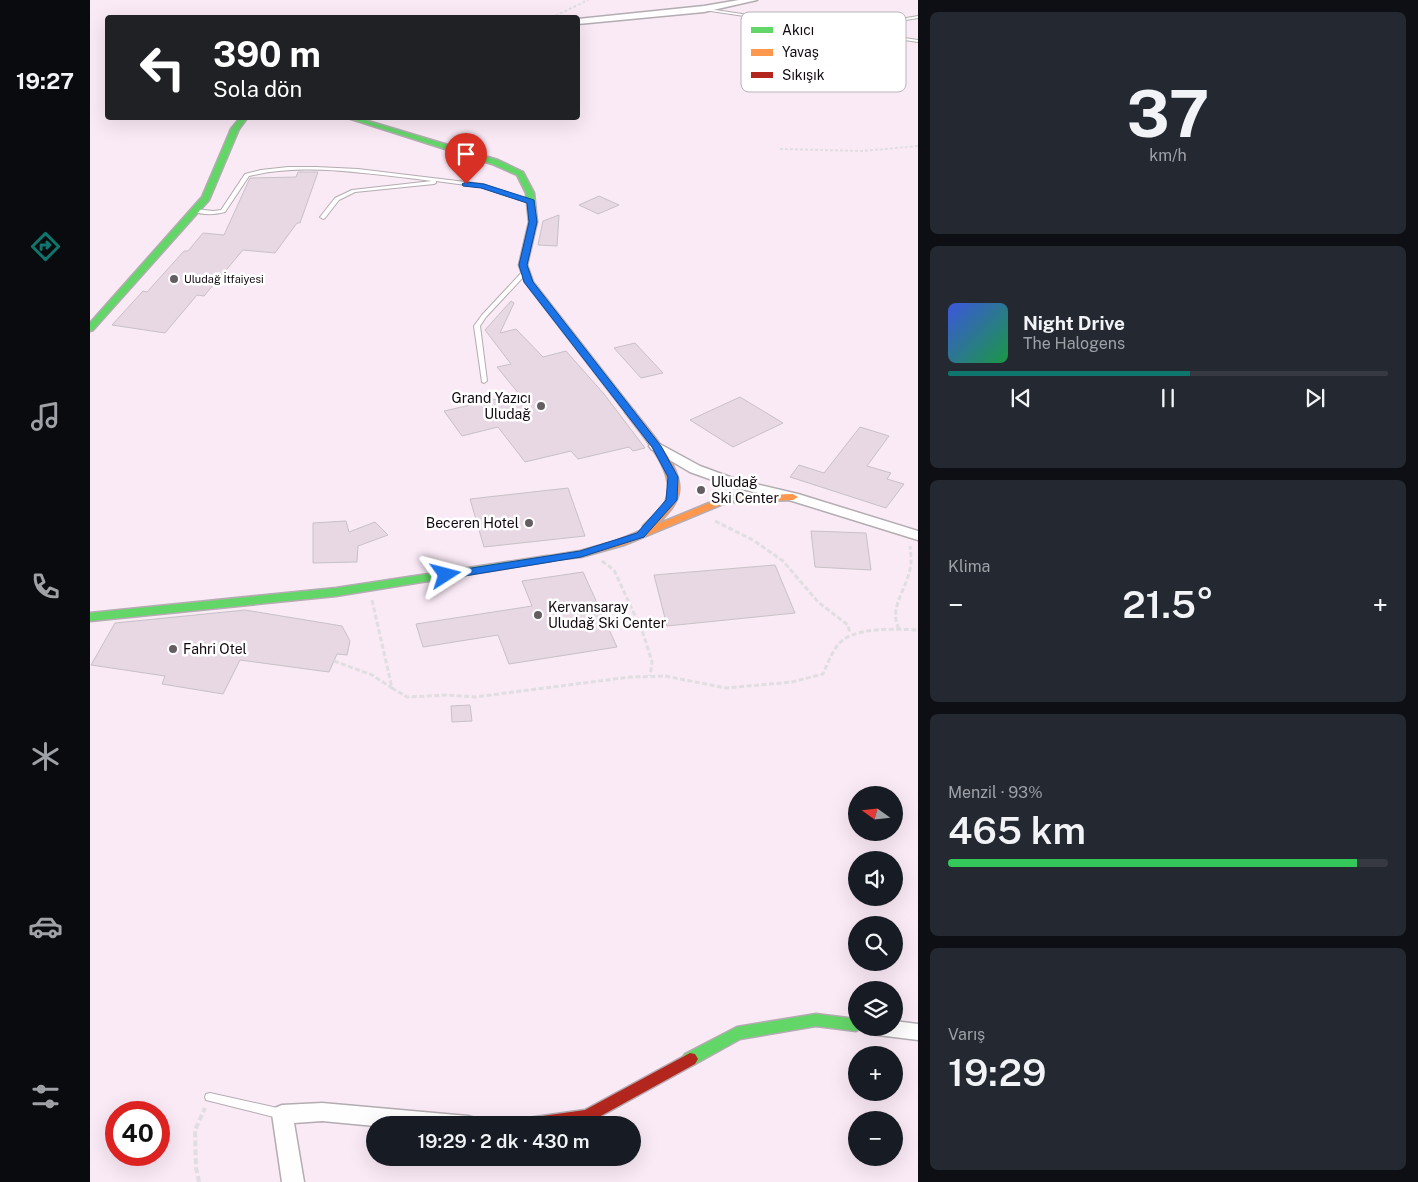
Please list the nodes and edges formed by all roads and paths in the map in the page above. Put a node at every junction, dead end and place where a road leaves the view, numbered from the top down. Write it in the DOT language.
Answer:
graph roads {
  1 [pos="588,0"];
  2 [pos="752,0"];
  3 [pos="704,9"];
  4 [pos="741,14"];
  5 [pos="557,15"];
  6 [pos="580,22"];
  7 [pos="242,120"];
  8 [pos="358,120"];
  9 [pos="918,146"];
  10 [pos="780,149"];
  11 [pos="451,182"];
  12 [pos="531,202"];
  13 [pos="196,211"];
  14 [pos="323,217"];
  15 [pos="525,272"];
  16 [pos="90,328"];
  17 [pos="484,381"];
  18 [pos="656,446"];
  19 [pos="793,497"];
  20 [pos="694,511"];
  21 [pos="901,530"];
  22 [pos="641,535"];
  23 [pos="918,536"];
  24 [pos="590,552"];
  25 [pos="368,587"];
  26 [pos="90,616"];
  27 [pos="899,629"];
  28 [pos="918,630"];
  29 [pos="850,634"];
  30 [pos="334,661"];
  31 [pos="650,676"];
  32 [pos="392,688"];
  33 [pos="848,1024"];
  34 [pos="903,1031"];
  35 [pos="918,1032"];
  36 [pos="210,1097"];
  37 [pos="282,1114"];
  38 [pos="367,1116"];
  39 [pos="588,1116"];
  40 [pos="199,1182"];
  41 [pos="293,1182"];
  1 -- 5 [label="path"];
  2 -- 3 [label="street"];
  3 -- 4 [label="lane"];
  3 -- 6 [label="street"];
  7 -- 13 [label="street"];
  8 -- 12 [label="street"];
  9 -- 10 [label="path"];
  11 -- 12 [label="lane"];
  11 -- 13 [label="lane"];
  11 -- 14 [label="lane"];
  12 -- 15 [label="street"];
  13 -- 16 [label="street"];
  15 -- 17 [label="lane"];
  15 -- 18 [label="street"];
  18 -- 19 [label="street"];
  18 -- 22 [label="street"];
  19 -- 20 [label="street"];
  19 -- 21 [label="street"];
  20 -- 22 [label="street"];
  20 -- 29 [label="path"];
  21 -- 23 [label="street"];
  21 -- 27 [label="path"];
  22 -- 24 [label="street"];
  24 -- 25 [label="street"];
  24 -- 31 [label="path"];
  25 -- 26 [label="street"];
  25 -- 32 [label="path"];
  27 -- 28 [label="path"];
  27 -- 29 [label="path"];
  29 -- 31 [label="path"];
  30 -- 32 [label="path"];
  31 -- 32 [label="path"];
  33 -- 39 [label="street"];
  34 -- 35 [label="street"];
  36 -- 37 [label="lane"];
  36 -- 40 [label="path"];
  37 -- 38 [label="street"];
  37 -- 41 [label="street"];
}
